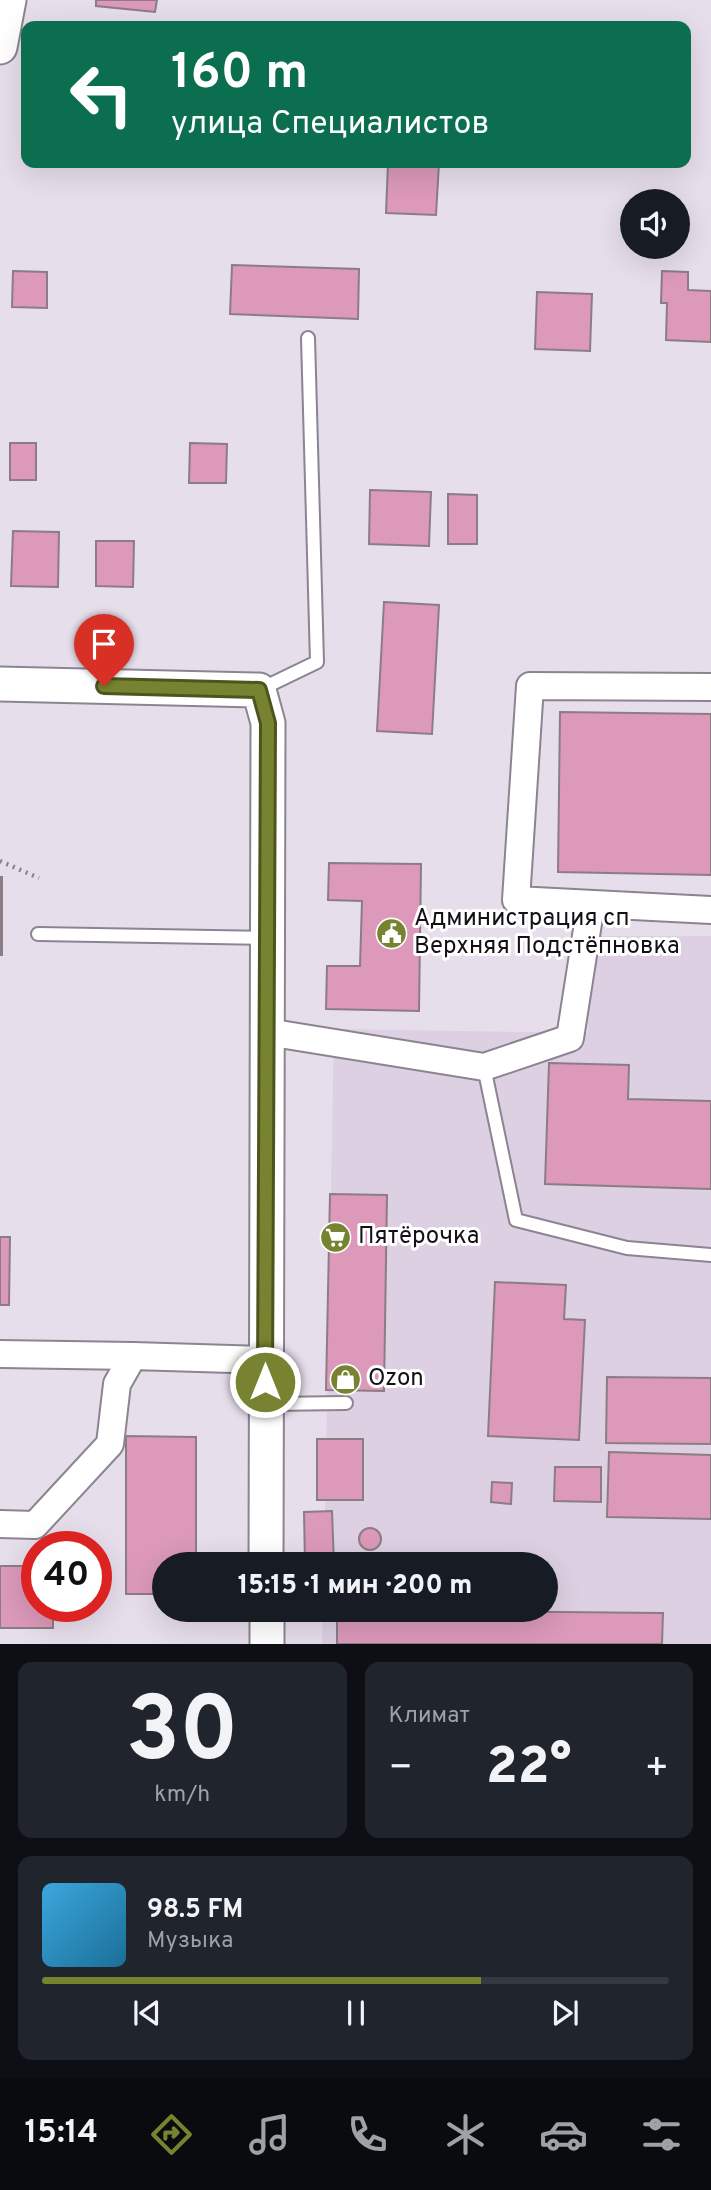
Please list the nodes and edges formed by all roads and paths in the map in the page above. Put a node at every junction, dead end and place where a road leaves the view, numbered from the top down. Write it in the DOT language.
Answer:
graph roads {
  1 [pos="9,0"];
  2 [pos="0,47"];
  3 [pos="308,338"];
  4 [pos="0,684"];
  5 [pos="711,687"];
  6 [pos="259,690"];
  7 [pos="0,861"];
  8 [pos="39,878"];
  9 [pos="591,904"];
  10 [pos="711,910"];
  11 [pos="38,934"];
  12 [pos="267,938"];
  13 [pos="267,1032"];
  14 [pos="484,1067"];
  15 [pos="711,1255"];
  16 [pos="0,1354"];
  17 [pos="133,1356"];
  18 [pos="265,1360"];
  19 [pos="345,1403"];
  20 [pos="265,1404"];
  21 [pos="0,1524"];
  22 [pos="266,1552"];
  23 [pos="267,1622"];
  24 [pos="267,1644"];
  1 -- 2 [label="street"];
  3 -- 6 [label="lane"];
  4 -- 6 [label="street"];
  5 -- 9 [label="street"];
  6 -- 12 [label="street"];
  7 -- 8 [label="path"];
  9 -- 10 [label="street"];
  9 -- 14 [label="street"];
  11 -- 12 [label="lane"];
  12 -- 13 [label="street"];
  13 -- 14 [label="street"];
  13 -- 18 [label="street"];
  14 -- 15 [label="lane"];
  16 -- 17 [label="street"];
  17 -- 18 [label="street"];
  17 -- 21 [label="street"];
  18 -- 20 [label="street"];
  19 -- 20 [label="lane"];
  20 -- 22 [label="street"];
  23 -- 24 [label="street"];
}
